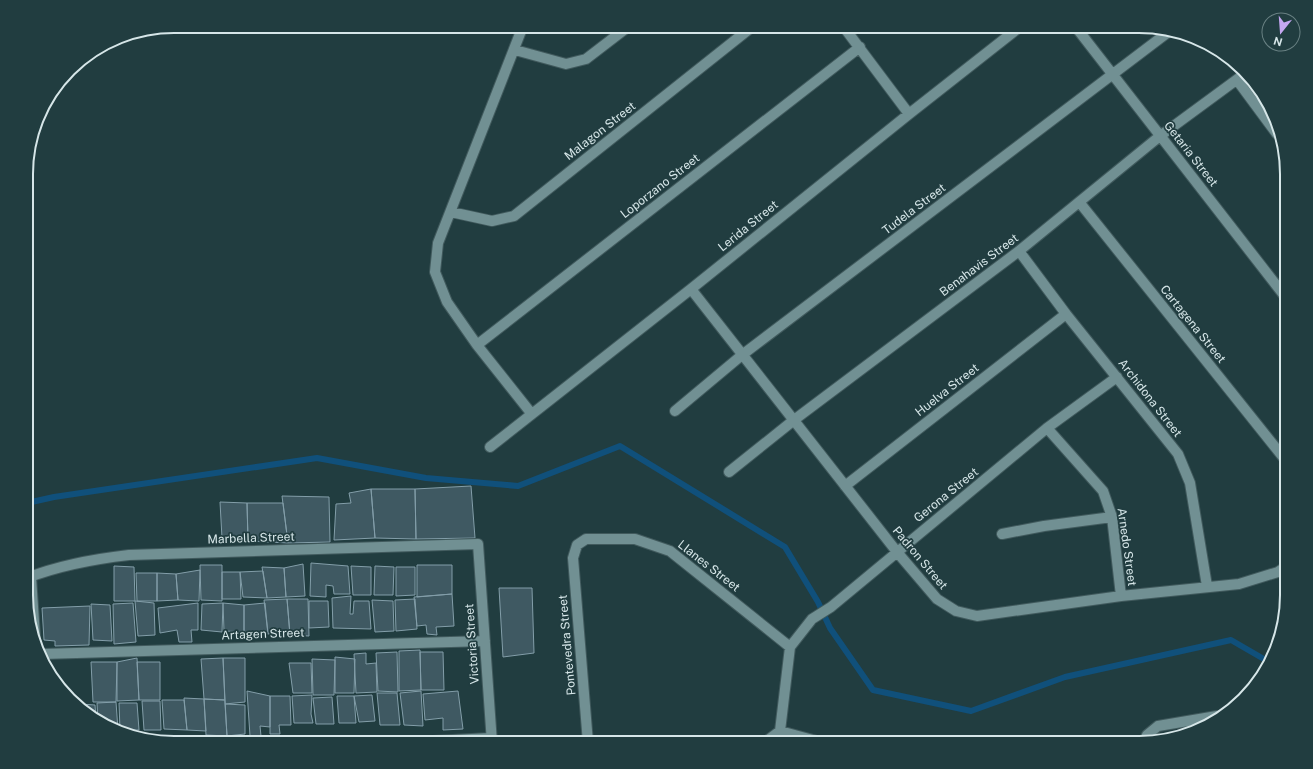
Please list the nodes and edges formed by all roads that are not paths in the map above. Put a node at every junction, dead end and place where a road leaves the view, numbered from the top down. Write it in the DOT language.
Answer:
graph roads {
  1 [pos="520,33"];
  2 [pos="620,33"];
  3 [pos="744,33"];
  4 [pos="849,33"];
  5 [pos="1012,33"];
  6 [pos="1080,33"];
  7 [pos="1164,35"];
  8 [pos="860,47"];
  9 [pos="514,50"];
  10 [pos="1113,75"];
  11 [pos="1240,78"];
  12 [pos="908,114"];
  13 [pos="1270,123"];
  14 [pos="1160,136"];
  15 [pos="1080,203"];
  16 [pos="451,212"];
  17 [pos="1019,251"];
  18 [pos="691,289"];
  19 [pos="1280,290"];
  20 [pos="1066,314"];
  21 [pos="477,345"];
  22 [pos="742,355"];
  23 [pos="1117,377"];
  24 [pos="675,411"];
  25 [pos="531,413"];
  26 [pos="794,420"];
  27 [pos="1048,428"];
  28 [pos="490,447"];
  29 [pos="1280,453"];
  30 [pos="729,472"];
  31 [pos="845,486"];
  32 [pos="1112,517"];
  33 [pos="1002,534"];
  34 [pos="478,544"];
  35 [pos="577,545"];
  36 [pos="897,552"];
  37 [pos="1280,571"];
  38 [pos="33,576"];
  39 [pos="1207,586"];
  40 [pos="1121,596"];
  41 [pos="485,641"];
  42 [pos="790,647"];
  43 [pos="46,654"];
  44 [pos="1210,717"];
  45 [pos="780,731"];
  46 [pos="492,736"];
  47 [pos="587,736"];
  48 [pos="773,736"];
  49 [pos="798,736"];
  50 [pos="1147,736"];
  1 -- 9 [label="street"];
  2 -- 9 [label="street"];
  3 -- 16 [label="street, Malagon Street"];
  4 -- 8 [label="street"];
  5 -- 12 [label="street, Lerida Street"];
  6 -- 10 [label="street, Getaria Street"];
  7 -- 10 [label="street, Tudela Street"];
  8 -- 12 [label="street"];
  8 -- 21 [label="street, Loporzano Street"];
  9 -- 16 [label="street"];
  10 -- 14 [label="street, Getaria Street"];
  10 -- 22 [label="street, Tudela Street"];
  11 -- 13 [label="street"];
  11 -- 14 [label="street, Benahavis Street"];
  12 -- 18 [label="street, Lerida Street"];
  14 -- 15 [label="street, Benahavis Street"];
  14 -- 19 [label="street, Getaria Street"];
  15 -- 17 [label="street, Benahavis Street"];
  15 -- 29 [label="street, Cartagena Street"];
  16 -- 21 [label="street"];
  17 -- 20 [label="street, Archidona Street"];
  17 -- 26 [label="street, Benahavis Street"];
  18 -- 22 [label="street, Padron Street"];
  18 -- 25 [label="street, Lerida Street"];
  20 -- 23 [label="street, Archidona Street"];
  20 -- 31 [label="street, Huelva Street"];
  21 -- 25 [label="street"];
  22 -- 24 [label="street, Tudela Street"];
  22 -- 26 [label="street, Padron Street"];
  23 -- 27 [label="street, Gerona Street"];
  23 -- 39 [label="street, Archidona Street"];
  25 -- 28 [label="street, Lerida Street"];
  26 -- 30 [label="street, Benahavis Street"];
  26 -- 31 [label="street, Padron Street"];
  27 -- 32 [label="street, Arnedo Street"];
  27 -- 36 [label="street, Gerona Street"];
  31 -- 36 [label="street, Padron Street"];
  32 -- 33 [label="street"];
  32 -- 40 [label="street, Arnedo Street"];
  34 -- 38 [label="street, Marbella Street"];
  34 -- 41 [label="street, Victoria Street"];
  35 -- 42 [label="street, Llanes Street"];
  35 -- 47 [label="street, Pontevedra Street"];
  36 -- 40 [label="street, Padron Street"];
  36 -- 42 [label="street, Gerona Street"];
  37 -- 39 [label="street, Padron Street"];
  39 -- 40 [label="street, Padron Street"];
  41 -- 43 [label="street, Artagen Street"];
  41 -- 46 [label="street, Victoria Street"];
  42 -- 45 [label="street"];
  44 -- 50 [label="street"];
  45 -- 48 [label="street"];
  45 -- 49 [label="street"];
}
